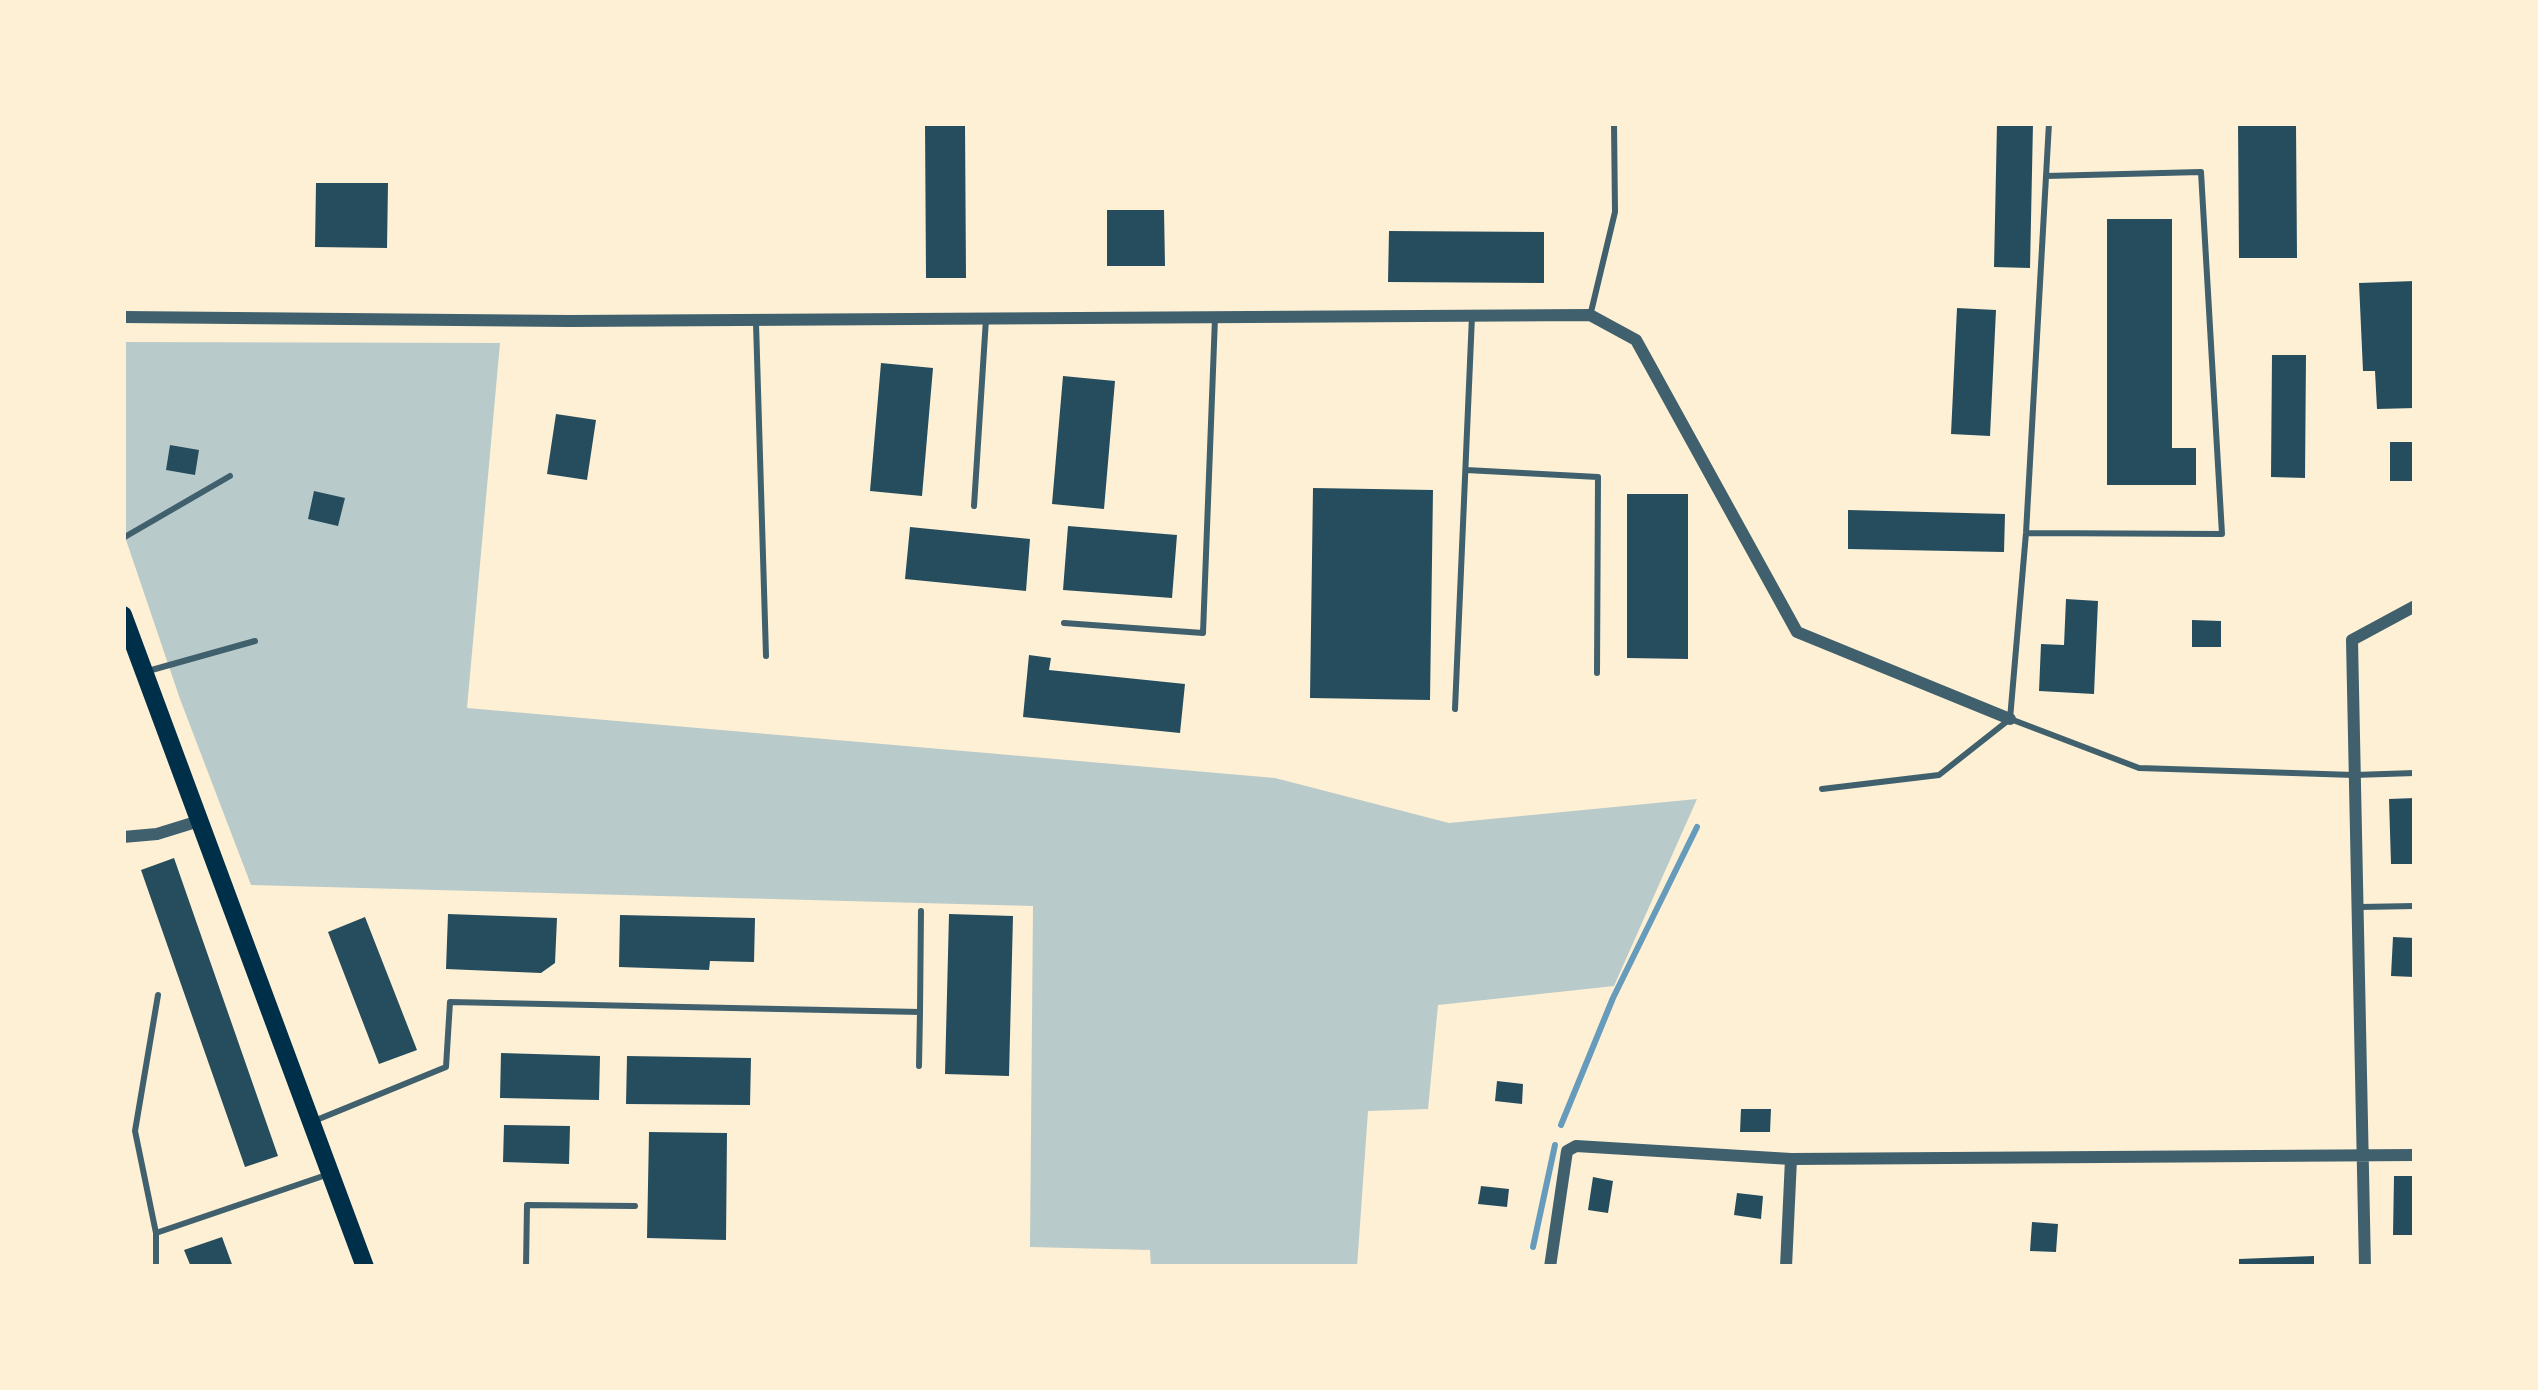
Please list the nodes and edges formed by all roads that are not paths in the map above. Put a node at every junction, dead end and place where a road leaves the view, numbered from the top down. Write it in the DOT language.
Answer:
graph roads {
  1 [pos="1614,123"];
  2 [pos="2049,123"];
  3 [pos="2046,176"];
  4 [pos="1472,316"];
  5 [pos="1590,316"];
  6 [pos="123,317"];
  7 [pos="1216,318"];
  8 [pos="986,319"];
  9 [pos="756,320"];
  10 [pos="1466,470"];
  11 [pos="230,476"];
  12 [pos="974,506"];
  13 [pos="2026,533"];
  14 [pos="123,538"];
  15 [pos="2415,606"];
  16 [pos="123,615"];
  17 [pos="1064,622"];
  18 [pos="254,641"];
  19 [pos="766,656"];
  20 [pos="144,672"];
  21 [pos="1598,673"];
  22 [pos="1455,709"];
  23 [pos="2010,718"];
  24 [pos="2415,773"];
  25 [pos="2354,775"];
  26 [pos="1822,788"];
  27 [pos="199,820"];
  28 [pos="123,837"];
  29 [pos="2415,906"];
  30 [pos="2356,907"];
  31 [pos="921,910"];
  32 [pos="158,994"];
  33 [pos="920,1012"];
  34 [pos="919,1066"];
  35 [pos="311,1122"];
  36 [pos="2415,1155"];
  37 [pos="2363,1158"];
  38 [pos="1791,1159"];
  39 [pos="330,1173"];
  40 [pos="634,1206"];
  41 [pos="156,1233"];
  42 [pos="156,1267"];
  43 [pos="365,1267"];
  44 [pos="526,1267"];
  45 [pos="1550,1267"];
  46 [pos="1786,1267"];
  47 [pos="2365,1267"];
  1 -- 5 [label="lane"];
  2 -- 3 [label="lane"];
  3 -- 13 [label="lane"];
  3 -- 13 [label="lane"];
  4 -- 5 [label="street"];
  4 -- 7 [label="street"];
  4 -- 10 [label="lane"];
  5 -- 23 [label="street"];
  6 -- 9 [label="street"];
  7 -- 8 [label="street"];
  7 -- 17 [label="lane"];
  8 -- 9 [label="street"];
  8 -- 12 [label="lane"];
  9 -- 19 [label="lane"];
  10 -- 21 [label="lane"];
  10 -- 22 [label="lane"];
  11 -- 14 [label="lane"];
  13 -- 23 [label="lane"];
  15 -- 25 [label="street"];
  16 -- 20 [label="main road"];
  18 -- 20 [label="lane"];
  20 -- 27 [label="main road"];
  23 -- 25 [label="lane"];
  23 -- 26 [label="lane"];
  24 -- 25 [label="lane"];
  25 -- 30 [label="street"];
  27 -- 28 [label="street"];
  27 -- 35 [label="main road"];
  29 -- 30 [label="lane"];
  30 -- 37 [label="street"];
  31 -- 33 [label="lane"];
  32 -- 41 [label="lane"];
  33 -- 34 [label="lane"];
  33 -- 35 [label="lane"];
  35 -- 39 [label="main road"];
  36 -- 37 [label="street"];
  37 -- 38 [label="street"];
  37 -- 47 [label="street"];
  38 -- 45 [label="street"];
  38 -- 46 [label="street"];
  39 -- 41 [label="lane"];
  39 -- 43 [label="main road"];
  40 -- 44 [label="lane"];
  41 -- 42 [label="lane"];
}
